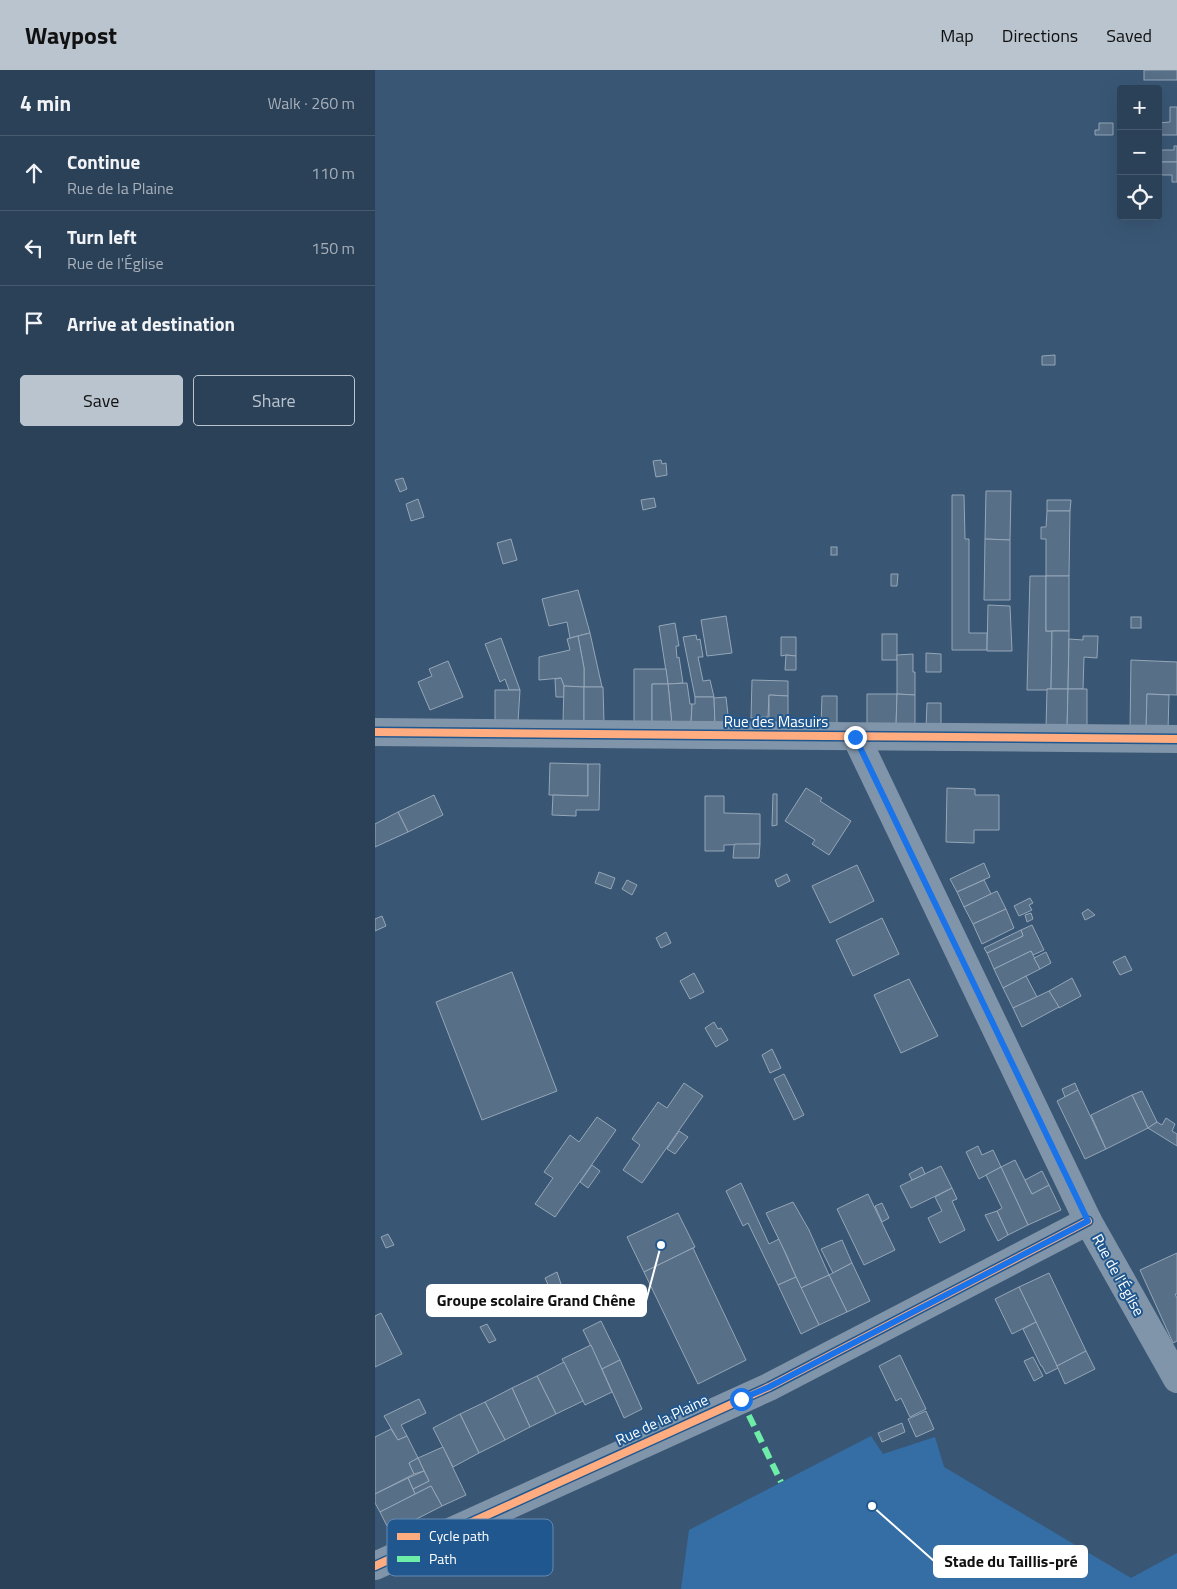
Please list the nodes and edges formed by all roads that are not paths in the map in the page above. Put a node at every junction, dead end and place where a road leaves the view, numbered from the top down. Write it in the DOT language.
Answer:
graph roads {
  1 [pos="375,732"];
  2 [pos="855,737"];
  3 [pos="1177,739"];
  4 [pos="1088,1221"];
  5 [pos="1177,1379"];
  6 [pos="478,1519"];
  7 [pos="387,1561"];
  8 [pos="375,1566"];
  1 -- 2 [label="street, Rue des Masuirs"];
  2 -- 3 [label="street, Rue des Masuirs"];
  2 -- 4 [label="street, Rue de l'Église"];
  4 -- 5 [label="street, Rue de l'Église"];
  4 -- 6 [label="street, Rue de la Plaine"];
  7 -- 8 [label="street, Rue de la Plaine"];
}
